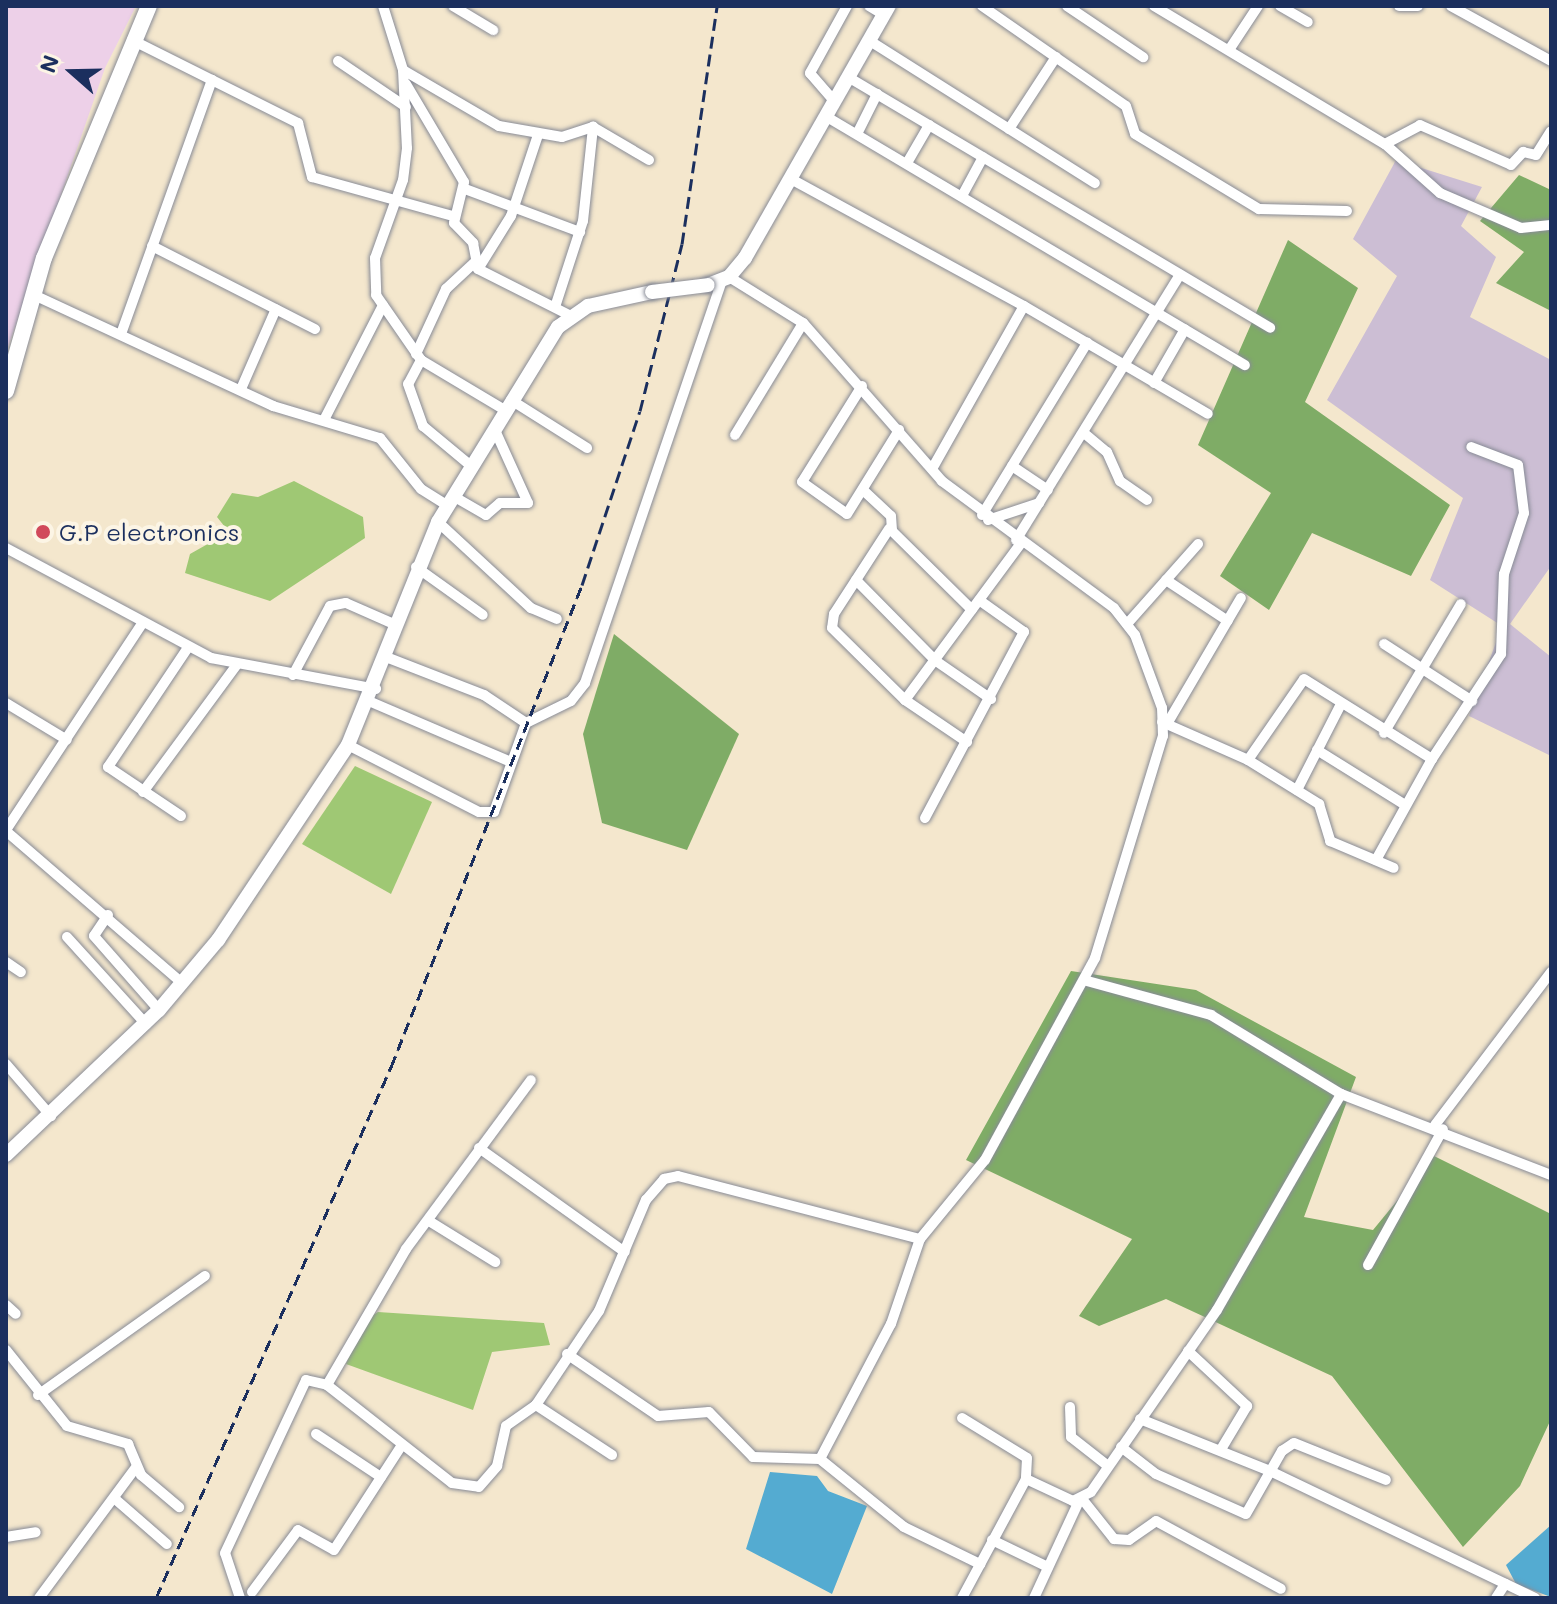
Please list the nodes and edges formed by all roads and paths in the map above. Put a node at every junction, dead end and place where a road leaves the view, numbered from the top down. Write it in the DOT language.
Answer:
graph roads {
  1 [pos="149,6"];
  2 [pos="383,6"];
  3 [pos="453,6"];
  4 [pos="847,6"];
  5 [pos="869,6"];
  6 [pos="982,6"];
  7 [pos="1067,6"];
  8 [pos="1154,6"];
  9 [pos="1258,6"];
  10 [pos="1280,6"];
  11 [pos="1399,6"];
  12 [pos="1418,6"];
  13 [pos="1451,6"];
  14 [pos="886,10"];
  15 [pos="1308,22"];
  16 [pos="493,30"];
  17 [pos="132,40"];
  18 [pos="870,41"];
  19 [pos="1229,50"];
  20 [pos="1056,57"];
  21 [pos="1143,57"];
  22 [pos="338,61"];
  23 [pos="1551,61"];
  24 [pos="404,75"];
  25 [pos="848,77"];
  26 [pos="212,80"];
  27 [pos="877,94"];
  28 [pos="835,102"];
  29 [pos="406,107"];
  30 [pos="827,117"];
  31 [pos="929,125"];
  32 [pos="593,127"];
  33 [pos="1009,129"];
  34 [pos="1551,131"];
  35 [pos="857,134"];
  36 [pos="538,135"];
  37 [pos="1385,144"];
  38 [pos="1547,148"];
  39 [pos="983,157"];
  40 [pos="649,160"];
  41 [pos="907,163"];
  42 [pos="791,179"];
  43 [pos="1095,183"];
  44 [pos="465,189"];
  45 [pos="962,196"];
  46 [pos="398,198"];
  47 [pos="514,208"];
  48 [pos="1347,211"];
  49 [pos="453,216"];
  50 [pos="1551,225"];
  51 [pos="580,232"];
  52 [pos="152,246"];
  53 [pos="477,265"];
  54 [pos="1180,274"];
  55 [pos="720,280"];
  56 [pos="34,295"];
  57 [pos="556,304"];
  58 [pos="383,305"];
  59 [pos="1024,306"];
  60 [pos="276,309"];
  61 [pos="1157,313"];
  62 [pos="571,316"];
  63 [pos="803,323"];
  64 [pos="1270,328"];
  65 [pos="315,329"];
  66 [pos="1185,329"];
  67 [pos="121,334"];
  68 [pos="1087,343"];
  69 [pos="418,357"];
  70 [pos="1245,365"];
  71 [pos="1126,367"];
  72 [pos="1154,383"];
  73 [pos="862,386"];
  74 [pos="241,389"];
  75 [pos="6,391"];
  76 [pos="508,405"];
  77 [pos="1208,414"];
  78 [pos="324,420"];
  79 [pos="494,428"];
  80 [pos="899,430"];
  81 [pos="1084,433"];
  82 [pos="735,435"];
  83 [pos="1471,447"];
  84 [pos="587,448"];
  85 [pos="471,466"];
  86 [pos="1012,466"];
  87 [pos="932,469"];
  88 [pos="863,490"];
  89 [pos="1048,490"];
  90 [pos="1147,500"];
  91 [pos="450,501"];
  92 [pos="1040,503"];
  93 [pos="985,517"];
  94 [pos="438,522"];
  95 [pos="889,529"];
  96 [pos="1019,542"];
  97 [pos="1198,544"];
  98 [pos="6,548"];
  99 [pos="416,567"];
  100 [pos="856,580"];
  101 [pos="1166,580"];
  102 [pos="1241,598"];
  103 [pos="979,600"];
  104 [pos="1461,604"];
  105 [pos="972,610"];
  106 [pos="483,615"];
  107 [pos="557,619"];
  108 [pos="1125,620"];
  109 [pos="1228,621"];
  110 [pos="143,622"];
  111 [pos="396,625"];
  112 [pos="1384,644"];
  113 [pos="187,649"];
  114 [pos="386,657"];
  115 [pos="936,661"];
  116 [pos="236,666"];
  117 [pos="1424,670"];
  118 [pos="293,675"];
  119 [pos="373,696"];
  120 [pos="991,699"];
  121 [pos="905,700"];
  122 [pos="1472,701"];
  123 [pos="6,703"];
  124 [pos="1341,704"];
  125 [pos="526,723"];
  126 [pos="1165,723"];
  127 [pos="1384,733"];
  128 [pos="67,740"];
  129 [pos="967,742"];
  130 [pos="348,745"];
  131 [pos="1317,750"];
  132 [pos="1432,759"];
  133 [pos="1248,760"];
  134 [pos="511,762"];
  135 [pos="1297,790"];
  136 [pos="143,792"];
  137 [pos="1405,805"];
  138 [pos="181,816"];
  139 [pos="925,818"];
  140 [pos="6,830"];
  141 [pos="1376,860"];
  142 [pos="1394,868"];
  143 [pos="108,915"];
  144 [pos="67,937"];
  145 [pos="6,962"];
  146 [pos="21,972"];
  147 [pos="1551,972"];
  148 [pos="1087,981"];
  149 [pos="182,983"];
  150 [pos="159,1010"];
  151 [pos="146,1024"];
  152 [pos="6,1064"];
  153 [pos="531,1080"];
  154 [pos="1341,1094"];
  155 [pos="51,1116"];
  156 [pos="1439,1127"];
  157 [pos="479,1148"];
  158 [pos="6,1153"];
  159 [pos="1551,1175"];
  160 [pos="429,1221"];
  161 [pos="920,1239"];
  162 [pos="625,1252"];
  163 [pos="495,1262"];
  164 [pos="1368,1265"];
  165 [pos="205,1276"];
  166 [pos="6,1305"];
  167 [pos="16,1314"];
  168 [pos="6,1350"];
  169 [pos="1188,1351"];
  170 [pos="567,1354"];
  171 [pos="327,1385"];
  172 [pos="38,1395"];
  173 [pos="536,1405"];
  174 [pos="1070,1407"];
  175 [pos="962,1418"];
  176 [pos="1140,1419"];
  177 [pos="316,1434"];
  178 [pos="1121,1447"];
  179 [pos="400,1448"];
  180 [pos="1220,1451"];
  181 [pos="612,1455"];
  182 [pos="820,1459"];
  183 [pos="137,1466"];
  184 [pos="1108,1466"];
  185 [pos="1270,1471"];
  186 [pos="381,1477"];
  187 [pos="1026,1479"];
  188 [pos="1386,1480"];
  189 [pos="114,1498"];
  190 [pos="1081,1500"];
  191 [pos="179,1507"];
  192 [pos="36,1532"];
  193 [pos="6,1537"];
  194 [pos="992,1540"];
  195 [pos="167,1544"];
  196 [pos="980,1564"];
  197 [pos="1048,1567"];
  198 [pos="238,1582"];
  199 [pos="1505,1584"];
  200 [pos="1281,1589"];
  201 [pos="257,1595"];
  202 [pos="39,1598"];
  203 [pos="240,1598"];
  204 [pos="962,1598"];
  205 [pos="1034,1598"];
  206 [pos="1496,1598"];
  207 [pos="1535,1598"];
  1 -- 17 [label="main road"];
  2 -- 24 [label="street"];
  3 -- 16 [label="street"];
  4 -- 28 [label="street"];
  5 -- 14 [label="street"];
  6 -- 20 [label="street"];
  7 -- 21 [label="street"];
  8 -- 19 [label="street"];
  9 -- 19 [label="street"];
  10 -- 15 [label="street"];
  11 -- 12 [label="street"];
  13 -- 23 [label="street"];
  14 -- 18 [label="main road"];
  17 -- 26 [label="street"];
  17 -- 56 [label="main road"];
  18 -- 25 [label="main road"];
  18 -- 33 [label="street"];
  19 -- 37 [label="street"];
  20 -- 33 [label="street"];
  20 -- 48 [label="street"];
  22 -- 29 [label="street"];
  24 -- 29 [label="street"];
  24 -- 36 [label="street"];
  24 -- 44 [label="street"];
  25 -- 27 [label="street"];
  25 -- 28 [label="main road"];
  26 -- 46 [label="street"];
  26 -- 52 [label="street"];
  27 -- 31 [label="street"];
  27 -- 35 [label="street"];
  28 -- 30 [label="main road"];
  29 -- 46 [label="street"];
  30 -- 35 [label="street"];
  30 -- 42 [label="main road"];
  31 -- 39 [label="street"];
  31 -- 41 [label="street"];
  32 -- 36 [label="street"];
  32 -- 40 [label="street"];
  32 -- 51 [label="street"];
  33 -- 43 [label="street"];
  34 -- 38 [label="street"];
  35 -- 41 [label="street"];
  36 -- 47 [label="street"];
  37 -- 38 [label="street"];
  37 -- 50 [label="street"];
  39 -- 45 [label="street"];
  39 -- 54 [label="street"];
  41 -- 45 [label="street"];
  42 -- 55 [label="main road"];
  42 -- 59 [label="street"];
  44 -- 47 [label="street"];
  44 -- 49 [label="street"];
  45 -- 61 [label="street"];
  46 -- 49 [label="street"];
  46 -- 58 [label="street"];
  47 -- 51 [label="street"];
  47 -- 53 [label="street"];
  49 -- 53 [label="street"];
  51 -- 57 [label="street"];
  52 -- 60 [label="street"];
  52 -- 67 [label="street"];
  53 -- 57 [label="street"];
  53 -- 69 [label="street"];
  54 -- 61 [label="street"];
  54 -- 64 [label="street"];
  55 -- 62 [label="main road, bridge"];
  55 -- 63 [label="street"];
  55 -- 125 [label="street"];
  56 -- 67 [label="street"];
  56 -- 75 [label="main road"];
  57 -- 62 [label="street"];
  58 -- 69 [label="street"];
  58 -- 78 [label="street"];
  59 -- 68 [label="street"];
  59 -- 87 [label="street"];
  60 -- 65 [label="street"];
  60 -- 74 [label="street"];
  61 -- 66 [label="street"];
  61 -- 71 [label="street"];
  62 -- 76 [label="main road"];
  63 -- 73 [label="street"];
  63 -- 82 [label="street"];
  66 -- 70 [label="street"];
  66 -- 72 [label="street"];
  67 -- 74 [label="street"];
  68 -- 71 [label="street"];
  68 -- 86 [label="street"];
  69 -- 76 [label="street"];
  69 -- 85 [label="street"];
  71 -- 72 [label="street"];
  71 -- 81 [label="street"];
  72 -- 77 [label="street"];
  73 -- 80 [label="street"];
  73 -- 88 [label="street"];
  74 -- 78 [label="street"];
  76 -- 79 [label="main road"];
  76 -- 84 [label="street"];
  78 -- 91 [label="street"];
  79 -- 85 [label="main road"];
  79 -- 91 [label="street"];
  80 -- 87 [label="street"];
  80 -- 88 [label="street"];
  81 -- 89 [label="street"];
  81 -- 90 [label="street"];
  83 -- 122 [label="street"];
  85 -- 91 [label="main road"];
  86 -- 89 [label="street"];
  86 -- 93 [label="street"];
  87 -- 93 [label="street"];
  88 -- 95 [label="street"];
  89 -- 92 [label="street"];
  91 -- 94 [label="main road"];
  92 -- 93 [label="street"];
  92 -- 96 [label="street"];
  93 -- 96 [label="street"];
  94 -- 99 [label="main road"];
  94 -- 107 [label="street"];
  95 -- 100 [label="street"];
  95 -- 105 [label="street"];
  96 -- 103 [label="street"];
  96 -- 108 [label="street"];
  97 -- 101 [label="street"];
  98 -- 110 [label="street"];
  99 -- 106 [label="street"];
  99 -- 111 [label="main road"];
  100 -- 115 [label="street"];
  100 -- 121 [label="street"];
  101 -- 108 [label="street"];
  101 -- 109 [label="street"];
  102 -- 109 [label="street"];
  103 -- 105 [label="street"];
  103 -- 120 [label="street"];
  104 -- 117 [label="street"];
  105 -- 115 [label="street"];
  108 -- 126 [label="street"];
  109 -- 126 [label="street"];
  110 -- 113 [label="street"];
  110 -- 128 [label="street"];
  111 -- 114 [label="main road"];
  111 -- 118 [label="street"];
  112 -- 117 [label="street"];
  113 -- 116 [label="street"];
  113 -- 136 [label="street"];
  114 -- 119 [label="main road"];
  114 -- 125 [label="street"];
  115 -- 120 [label="street"];
  115 -- 121 [label="street"];
  116 -- 118 [label="street"];
  116 -- 136 [label="street"];
  117 -- 122 [label="street"];
  117 -- 127 [label="street"];
  118 -- 119 [label="street"];
  119 -- 130 [label="main road"];
  119 -- 134 [label="street"];
  120 -- 129 [label="street"];
  121 -- 129 [label="street"];
  122 -- 132 [label="street"];
  123 -- 128 [label="street"];
  124 -- 127 [label="street"];
  124 -- 131 [label="street"];
  124 -- 133 [label="street"];
  125 -- 134 [label="street"];
  126 -- 133 [label="street"];
  126 -- 148 [label="street"];
  127 -- 132 [label="street"];
  128 -- 140 [label="street"];
  129 -- 139 [label="street"];
  130 -- 134 [label="street"];
  130 -- 149 [label="main road"];
  131 -- 135 [label="street"];
  131 -- 137 [label="street"];
  132 -- 137 [label="street"];
  133 -- 135 [label="street"];
  135 -- 141 [label="street"];
  136 -- 138 [label="street"];
  137 -- 141 [label="street"];
  140 -- 143 [label="street"];
  141 -- 142 [label="street"];
  143 -- 149 [label="street"];
  143 -- 150 [label="street"];
  144 -- 151 [label="street"];
  145 -- 146 [label="street"];
  147 -- 156 [label="street"];
  148 -- 154 [label="street"];
  148 -- 161 [label="street"];
  149 -- 150 [label="main road"];
  150 -- 151 [label="main road"];
  151 -- 155 [label="main road"];
  152 -- 155 [label="street"];
  153 -- 157 [label="street"];
  154 -- 156 [label="street"];
  154 -- 169 [label="street"];
  155 -- 158 [label="main road"];
  156 -- 159 [label="street"];
  156 -- 164 [label="street"];
  157 -- 160 [label="street"];
  157 -- 162 [label="street"];
  160 -- 163 [label="street"];
  160 -- 171 [label="street"];
  161 -- 162 [label="street"];
  161 -- 182 [label="street"];
  162 -- 170 [label="street"];
  165 -- 172 [label="street"];
  166 -- 167 [label="street"];
  168 -- 172 [label="street"];
  169 -- 176 [label="street"];
  169 -- 180 [label="street"];
  170 -- 173 [label="street"];
  170 -- 182 [label="street"];
  171 -- 179 [label="street"];
  171 -- 198 [label="street"];
  172 -- 183 [label="street"];
  173 -- 179 [label="street"];
  173 -- 181 [label="street"];
  174 -- 184 [label="street"];
  175 -- 187 [label="street"];
  176 -- 178 [label="street"];
  176 -- 180 [label="street"];
  177 -- 186 [label="street"];
  178 -- 184 [label="street"];
  178 -- 185 [label="street"];
  179 -- 186 [label="street"];
  180 -- 185 [label="street"];
  182 -- 196 [label="street"];
  183 -- 189 [label="street"];
  183 -- 191 [label="street"];
  184 -- 190 [label="street"];
  185 -- 188 [label="street"];
  185 -- 199 [label="street"];
  186 -- 201 [label="street"];
  187 -- 190 [label="street"];
  187 -- 194 [label="street"];
  189 -- 195 [label="street"];
  189 -- 202 [label="street"];
  190 -- 197 [label="street"];
  190 -- 200 [label="street"];
  192 -- 193 [label="street"];
  194 -- 196 [label="street"];
  194 -- 197 [label="street"];
  196 -- 204 [label="street"];
  197 -- 205 [label="street"];
  198 -- 201 [label="street"];
  198 -- 203 [label="street"];
  199 -- 206 [label="street"];
  199 -- 207 [label="street"];
}
